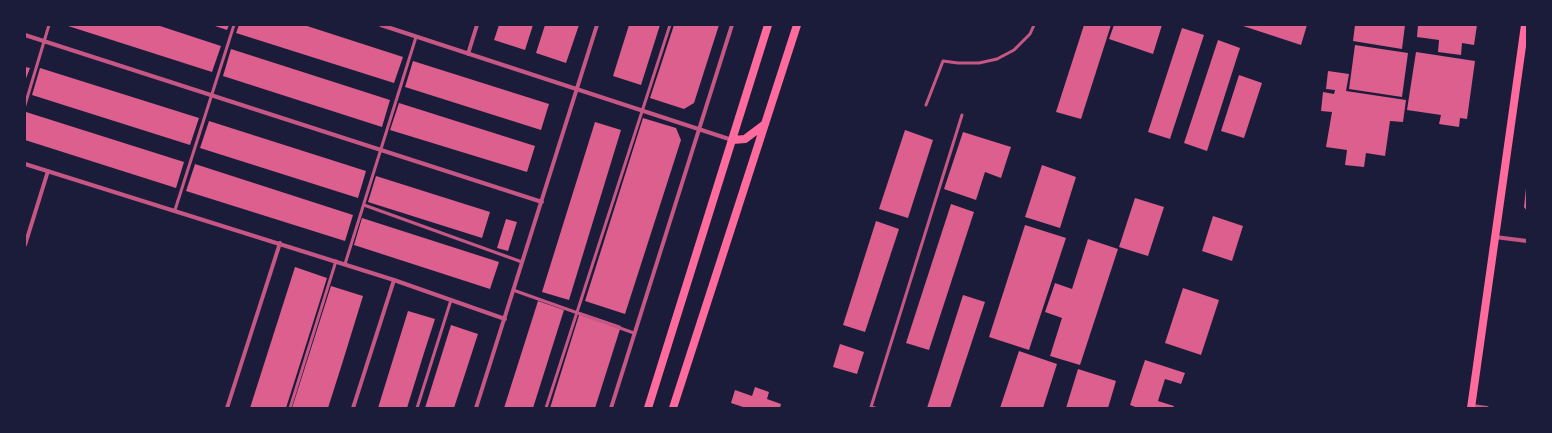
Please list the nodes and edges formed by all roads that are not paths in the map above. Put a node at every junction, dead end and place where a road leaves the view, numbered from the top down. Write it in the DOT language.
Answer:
graph roads {
  1 [pos="49,25"];
  2 [pos="234,25"];
  3 [pos="381,25"];
  4 [pos="477,25"];
  5 [pos="597,25"];
  6 [pos="670,25"];
  7 [pos="732,25"];
  8 [pos="768,25"];
  9 [pos="797,25"];
  10 [pos="1034,25"];
  11 [pos="1525,25"];
  12 [pos="25,35"];
  13 [pos="416,37"];
  14 [pos="44,41"];
  15 [pos="468,54"];
  16 [pos="576,89"];
  17 [pos="212,95"];
  18 [pos="25,105"];
  19 [pos="926,105"];
  20 [pos="643,111"];
  21 [pos="962,115"];
  22 [pos="765,123"];
  23 [pos="699,129"];
  24 [pos="733,140"];
  25 [pos="381,150"];
  26 [pos="25,164"];
  27 [pos="48,171"];
  28 [pos="542,202"];
  29 [pos="364,205"];
  30 [pos="175,210"];
  31 [pos="1495,237"];
  32 [pos="1527,240"];
  33 [pos="280,243"];
  34 [pos="25,245"];
  35 [pos="336,261"];
  36 [pos="522,262"];
  37 [pos="345,264"];
  38 [pos="394,280"];
  39 [pos="514,290"];
  40 [pos="451,300"];
  41 [pos="578,312"];
  42 [pos="505,319"];
  43 [pos="634,334"];
  44 [pos="1471,407"];
  45 [pos="227,408"];
  46 [pos="290,408"];
  47 [pos="353,408"];
  48 [pos="417,408"];
  49 [pos="476,408"];
  50 [pos="546,408"];
  51 [pos="611,408"];
  52 [pos="648,408"];
  53 [pos="673,408"];
  54 [pos="875,408"];
  55 [pos="1487,408"];
  1 -- 14 [label="lane"];
  2 -- 17 [label="lane"];
  3 -- 13 [label="street"];
  4 -- 15 [label="street"];
  5 -- 16 [label="street"];
  6 -- 20 [label="lane"];
  7 -- 23 [label="street"];
  8 -- 24 [label="main road"];
  9 -- 22 [label="main road"];
  10 -- 19 [label="lane"];
  11 -- 31 [label="main road"];
  12 -- 14 [label="street"];
  13 -- 15 [label="street"];
  13 -- 25 [label="lane"];
  14 -- 17 [label="street"];
  14 -- 18 [label="lane"];
  15 -- 16 [label="street"];
  16 -- 20 [label="street"];
  16 -- 28 [label="street"];
  17 -- 25 [label="street"];
  17 -- 30 [label="lane"];
  20 -- 23 [label="street"];
  20 -- 41 [label="lane"];
  21 -- 54 [label="lane"];
  22 -- 24 [label="main road"];
  22 -- 53 [label="main road"];
  23 -- 24 [label="street"];
  23 -- 43 [label="street"];
  24 -- 52 [label="main road"];
  25 -- 28 [label="street"];
  25 -- 29 [label="lane"];
  26 -- 27 [label="street"];
  27 -- 30 [label="street"];
  27 -- 34 [label="street"];
  28 -- 36 [label="street"];
  29 -- 36 [label="lane"];
  29 -- 37 [label="lane"];
  30 -- 33 [label="street"];
  31 -- 32 [label="street"];
  31 -- 44 [label="main road"];
  33 -- 35 [label="street"];
  33 -- 45 [label="street"];
  35 -- 37 [label="street"];
  35 -- 46 [label="lane"];
  36 -- 39 [label="street"];
  37 -- 38 [label="street"];
  38 -- 40 [label="street"];
  38 -- 47 [label="street"];
  39 -- 41 [label="lane"];
  39 -- 42 [label="street"];
  40 -- 42 [label="street"];
  40 -- 48 [label="lane"];
  41 -- 43 [label="lane"];
  41 -- 50 [label="lane"];
  42 -- 49 [label="street"];
  43 -- 51 [label="street"];
  44 -- 55 [label="street"];
}
